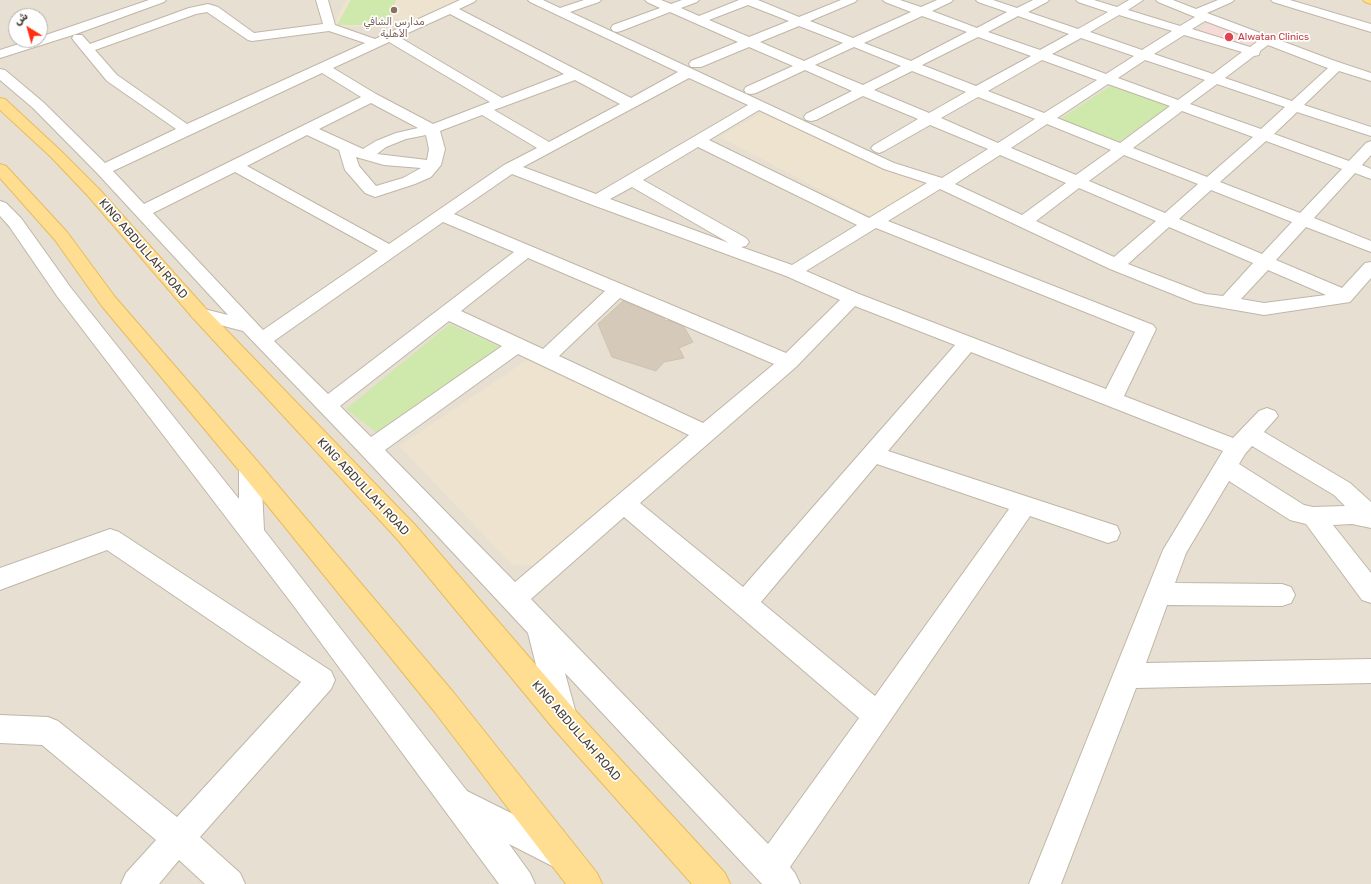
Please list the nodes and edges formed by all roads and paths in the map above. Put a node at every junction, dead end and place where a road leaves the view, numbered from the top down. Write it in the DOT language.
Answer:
graph roads {
  1 [pos="160,0"];
  2 [pos="322,0"];
  3 [pos="470,0"];
  4 [pos="534,0"];
  5 [pos="595,0"];
  6 [pos="652,0"];
  7 [pos="693,0"];
  8 [pos="749,0"];
  9 [pos="851,0"];
  10 [pos="889,0"];
  11 [pos="947,0"];
  12 [pos="982,0"];
  13 [pos="1043,0"];
  14 [pos="1082,0"];
  15 [pos="1138,0"];
  16 [pos="1162,0"];
  17 [pos="1228,0"];
  18 [pos="1277,0"];
  19 [pos="563,6"];
  20 [pos="671,8"];
  21 [pos="450,9"];
  22 [pos="1118,11"];
  23 [pos="922,12"];
  24 [pos="1017,12"];
  25 [pos="1200,14"];
  26 [pos="699,20"];
  27 [pos="799,21"];
  28 [pos="330,28"];
  29 [pos="617,28"];
  30 [pos="1371,28"];
  31 [pos="1182,30"];
  32 [pos="72,32"];
  33 [pos="978,32"];
  34 [pos="1080,33"];
  35 [pos="389,37"];
  36 [pos="1268,40"];
  37 [pos="750,42"];
  38 [pos="376,43"];
  39 [pos="854,43"];
  40 [pos="86,49"];
  41 [pos="1254,52"];
  42 [pos="0,54"];
  43 [pos="1042,55"];
  44 [pos="1144,55"];
  45 [pos="805,65"];
  46 [pos="913,66"];
  47 [pos="1337,66"];
  48 [pos="322,67"];
  49 [pos="692,68"];
  50 [pos="0,73"];
  51 [pos="575,75"];
  52 [pos="1371,77"];
  53 [pos="1107,78"];
  54 [pos="1216,79"];
  55 [pos="751,90"];
  56 [pos="864,91"];
  57 [pos="977,92"];
  58 [pos="371,97"];
  59 [pos="0,102"];
  60 [pos="501,103"];
  61 [pos="632,104"];
  62 [pos="758,104"];
  63 [pos="1182,105"];
  64 [pos="1295,106"];
  65 [pos="484,110"];
  66 [pos="811,117"];
  67 [pos="1045,118"];
  68 [pos="930,119"];
  69 [pos="307,129"];
  70 [pos="432,129"];
  71 [pos="186,130"];
  72 [pos="1371,132"];
  73 [pos="1264,135"];
  74 [pos="698,141"];
  75 [pos="1371,146"];
  76 [pos="346,148"];
  77 [pos="549,148"];
  78 [pos="879,148"];
  79 [pos="999,148"];
  80 [pos="1122,149"];
  81 [pos="365,155"];
  82 [pos="234,165"];
  83 [pos="433,166"];
  84 [pos="1352,167"];
  85 [pos="510,168"];
  86 [pos="0,169"];
  87 [pos="103,170"];
  88 [pos="1371,174"];
  89 [pos="632,180"];
  90 [pos="938,182"];
  91 [pos="1078,182"];
  92 [pos="1209,183"];
  93 [pos="596,201"];
  94 [pos="142,212"];
  95 [pos="441,216"];
  96 [pos="5,220"];
  97 [pos="1167,220"];
  98 [pos="1303,220"];
  99 [pos="1024,222"];
  100 [pos="873,224"];
  101 [pos="1371,247"];
  102 [pos="390,251"];
  103 [pos="527,251"];
  104 [pos="1265,262"];
  105 [pos="1116,265"];
  106 [pos="792,272"];
  107 [pos="1367,277"];
  108 [pos="617,290"];
  109 [pos="1345,296"];
  110 [pos="852,298"];
  111 [pos="1227,303"];
  112 [pos="447,312"];
  113 [pos="200,314"];
  114 [pos="256,333"];
  115 [pos="968,343"];
  116 [pos="517,345"];
  117 [pos="545,358"];
  118 [pos="789,362"];
  119 [pos="1112,399"];
  120 [pos="326,406"];
  121 [pos="706,434"];
  122 [pos="1245,441"];
  123 [pos="370,449"];
  124 [pos="873,454"];
  125 [pos="250,468"];
  126 [pos="625,504"];
  127 [pos="1025,505"];
  128 [pos="1313,516"];
  129 [pos="1371,518"];
  130 [pos="252,532"];
  131 [pos="1108,533"];
  132 [pos="0,579"];
  133 [pos="1371,592"];
  134 [pos="1158,594"];
  135 [pos="1282,595"];
  136 [pos="514,598"];
  137 [pos="744,604"];
  138 [pos="540,628"];
  139 [pos="1371,671"];
  140 [pos="1127,676"];
  141 [pos="878,716"];
  142 [pos="563,718"];
  143 [pos="0,729"];
  144 [pos="456,801"];
  145 [pos="178,838"];
  146 [pos="564,856"];
  147 [pos="777,877"];
  148 [pos="137,884"];
  149 [pos="229,884"];
  150 [pos="519,884"];
  151 [pos="586,884"];
  152 [pos="714,884"];
  153 [pos="1045,884"];
  1 -- 32 [label="street"];
  2 -- 28 [label="street"];
  3 -- 21 [label="street"];
  4 -- 19 [label="street"];
  5 -- 19 [label="street"];
  6 -- 20 [label="street"];
  7 -- 20 [label="street"];
  8 -- 26 [label="street"];
  8 -- 27 [label="street"];
  9 -- 27 [label="street"];
  10 -- 23 [label="street"];
  11 -- 23 [label="street"];
  12 -- 24 [label="street"];
  13 -- 24 [label="street"];
  14 -- 22 [label="street"];
  15 -- 22 [label="street"];
  16 -- 25 [label="street"];
  17 -- 25 [label="street"];
  18 -- 30 [label="street"];
  19 -- 29 [label="street"];
  19 -- 49 [label="street"];
  20 -- 26 [label="street"];
  20 -- 29 [label="street"];
  21 -- 35 [label="street"];
  21 -- 51 [label="street"];
  22 -- 31 [label="street"];
  22 -- 34 [label="street"];
  23 -- 33 [label="street"];
  23 -- 39 [label="street"];
  24 -- 33 [label="street"];
  24 -- 34 [label="street"];
  25 -- 31 [label="street"];
  25 -- 36 [label="street"];
  26 -- 37 [label="street"];
  27 -- 37 [label="street"];
  27 -- 39 [label="street"];
  28 -- 38 [label="street"];
  28 -- 40 [label="street"];
  29 -- 49 [label="street"];
  31 -- 41 [label="street"];
  31 -- 44 [label="street"];
  32 -- 40 [label="street"];
  32 -- 42 [label="street"];
  33 -- 43 [label="street"];
  33 -- 46 [label="street"];
  34 -- 43 [label="street"];
  34 -- 44 [label="street"];
  35 -- 38 [label="street"];
  35 -- 60 [label="street"];
  36 -- 41 [label="street"];
  36 -- 47 [label="street"];
  37 -- 45 [label="street"];
  37 -- 49 [label="street"];
  38 -- 48 [label="street"];
  39 -- 45 [label="street"];
  39 -- 46 [label="street"];
  40 -- 71 [label="street"];
  41 -- 54 [label="street"];
  43 -- 53 [label="street"];
  43 -- 57 [label="street"];
  44 -- 53 [label="street"];
  44 -- 54 [label="street"];
  45 -- 55 [label="street"];
  45 -- 56 [label="street"];
  46 -- 56 [label="street"];
  46 -- 57 [label="street"];
  47 -- 52 [label="street"];
  47 -- 64 [label="street"];
  48 -- 58 [label="street"];
  48 -- 71 [label="street"];
  49 -- 55 [label="street"];
  49 -- 61 [label="street"];
  49 -- 62 [label="street"];
  50 -- 87 [label="street"];
  51 -- 60 [label="street"];
  51 -- 61 [label="street"];
  53 -- 63 [label="street"];
  53 -- 67 [label="street"];
  54 -- 63 [label="street"];
  54 -- 64 [label="street"];
  55 -- 66 [label="street"];
  56 -- 66 [label="street"];
  56 -- 68 [label="street"];
  57 -- 67 [label="street"];
  57 -- 68 [label="street"];
  58 -- 69 [label="street"];
  58 -- 70 [label="street"];
  59 -- 113 [label="main road, KING ABDULLAH ROAD"];
  60 -- 65 [label="street"];
  61 -- 77 [label="street"];
  62 -- 74 [label="street"];
  62 -- 90 [label="street"];
  63 -- 73 [label="street"];
  63 -- 80 [label="street"];
  64 -- 72 [label="street"];
  64 -- 73 [label="street"];
  65 -- 70 [label="street"];
  65 -- 77 [label="street"];
  66 -- 78 [label="street"];
  67 -- 79 [label="street"];
  67 -- 80 [label="street"];
  68 -- 78 [label="street"];
  68 -- 79 [label="street"];
  69 -- 76 [label="street"];
  69 -- 82 [label="street"];
  70 -- 81 [label="street"];
  70 -- 83 [label="street"];
  71 -- 87 [label="street"];
  73 -- 84 [label="street"];
  73 -- 92 [label="street"];
  74 -- 89 [label="street"];
  74 -- 100 [label="street"];
  75 -- 84 [label="street"];
  76 -- 81 [label="street"];
  76 -- 83 [label="street"];
  77 -- 85 [label="street"];
  78 -- 90 [label="street"];
  79 -- 90 [label="street"];
  79 -- 91 [label="street"];
  80 -- 91 [label="street"];
  80 -- 92 [label="street"];
  81 -- 83 [label="street"];
  82 -- 94 [label="street"];
  82 -- 102 [label="street"];
  84 -- 88 [label="street"];
  84 -- 98 [label="street"];
  85 -- 93 [label="street"];
  85 -- 95 [label="street"];
  86 -- 125 [label="main road"];
  87 -- 94 [label="street"];
  89 -- 93 [label="street"];
  89 -- 106 [label="street"];
  90 -- 99 [label="street"];
  90 -- 100 [label="street"];
  91 -- 97 [label="street"];
  91 -- 99 [label="street"];
  92 -- 97 [label="street"];
  92 -- 98 [label="street"];
  93 -- 106 [label="street"];
  94 -- 114 [label="street"];
  95 -- 102 [label="street"];
  95 -- 103 [label="street"];
  96 -- 130 [label="street"];
  97 -- 104 [label="street"];
  97 -- 105 [label="street"];
  98 -- 101 [label="street"];
  98 -- 104 [label="street"];
  99 -- 105 [label="street"];
  100 -- 106 [label="street"];
  100 -- 119 [label="street"];
  102 -- 114 [label="street"];
  103 -- 108 [label="street"];
  103 -- 112 [label="street"];
  104 -- 109 [label="street"];
  104 -- 111 [label="street"];
  105 -- 111 [label="street"];
  106 -- 110 [label="street"];
  107 -- 109 [label="street"];
  108 -- 117 [label="street"];
  108 -- 118 [label="street"];
  109 -- 111 [label="street"];
  110 -- 115 [label="street"];
  110 -- 118 [label="street"];
  112 -- 116 [label="street"];
  112 -- 120 [label="street"];
  113 -- 114 [label="street"];
  113 -- 142 [label="main road, KING ABDULLAH ROAD"];
  114 -- 120 [label="street"];
  115 -- 119 [label="street"];
  115 -- 124 [label="street"];
  116 -- 117 [label="street"];
  116 -- 123 [label="street"];
  117 -- 121 [label="street"];
  118 -- 121 [label="street"];
  119 -- 122 [label="street"];
  120 -- 123 [label="street"];
  121 -- 126 [label="street"];
  122 -- 128 [label="street"];
  122 -- 129 [label="street"];
  122 -- 134 [label="street"];
  123 -- 136 [label="street"];
  124 -- 127 [label="street"];
  124 -- 137 [label="street"];
  125 -- 130 [label="street"];
  125 -- 146 [label="main road"];
  126 -- 136 [label="street"];
  126 -- 137 [label="street"];
  127 -- 131 [label="street"];
  127 -- 141 [label="street"];
  128 -- 129 [label="street"];
  128 -- 133 [label="street"];
  130 -- 144 [label="street"];
  132 -- 145 [label="street"];
  134 -- 135 [label="street"];
  134 -- 140 [label="street"];
  136 -- 138 [label="street"];
  137 -- 141 [label="street"];
  138 -- 142 [label="street"];
  138 -- 147 [label="street"];
  139 -- 140 [label="street"];
  140 -- 153 [label="street"];
  141 -- 147 [label="street"];
  142 -- 152 [label="main road, KING ABDULLAH ROAD"];
  143 -- 145 [label="street"];
  144 -- 146 [label="street"];
  144 -- 150 [label="street"];
  145 -- 148 [label="street"];
  145 -- 149 [label="street"];
  146 -- 151 [label="main road"];
}
